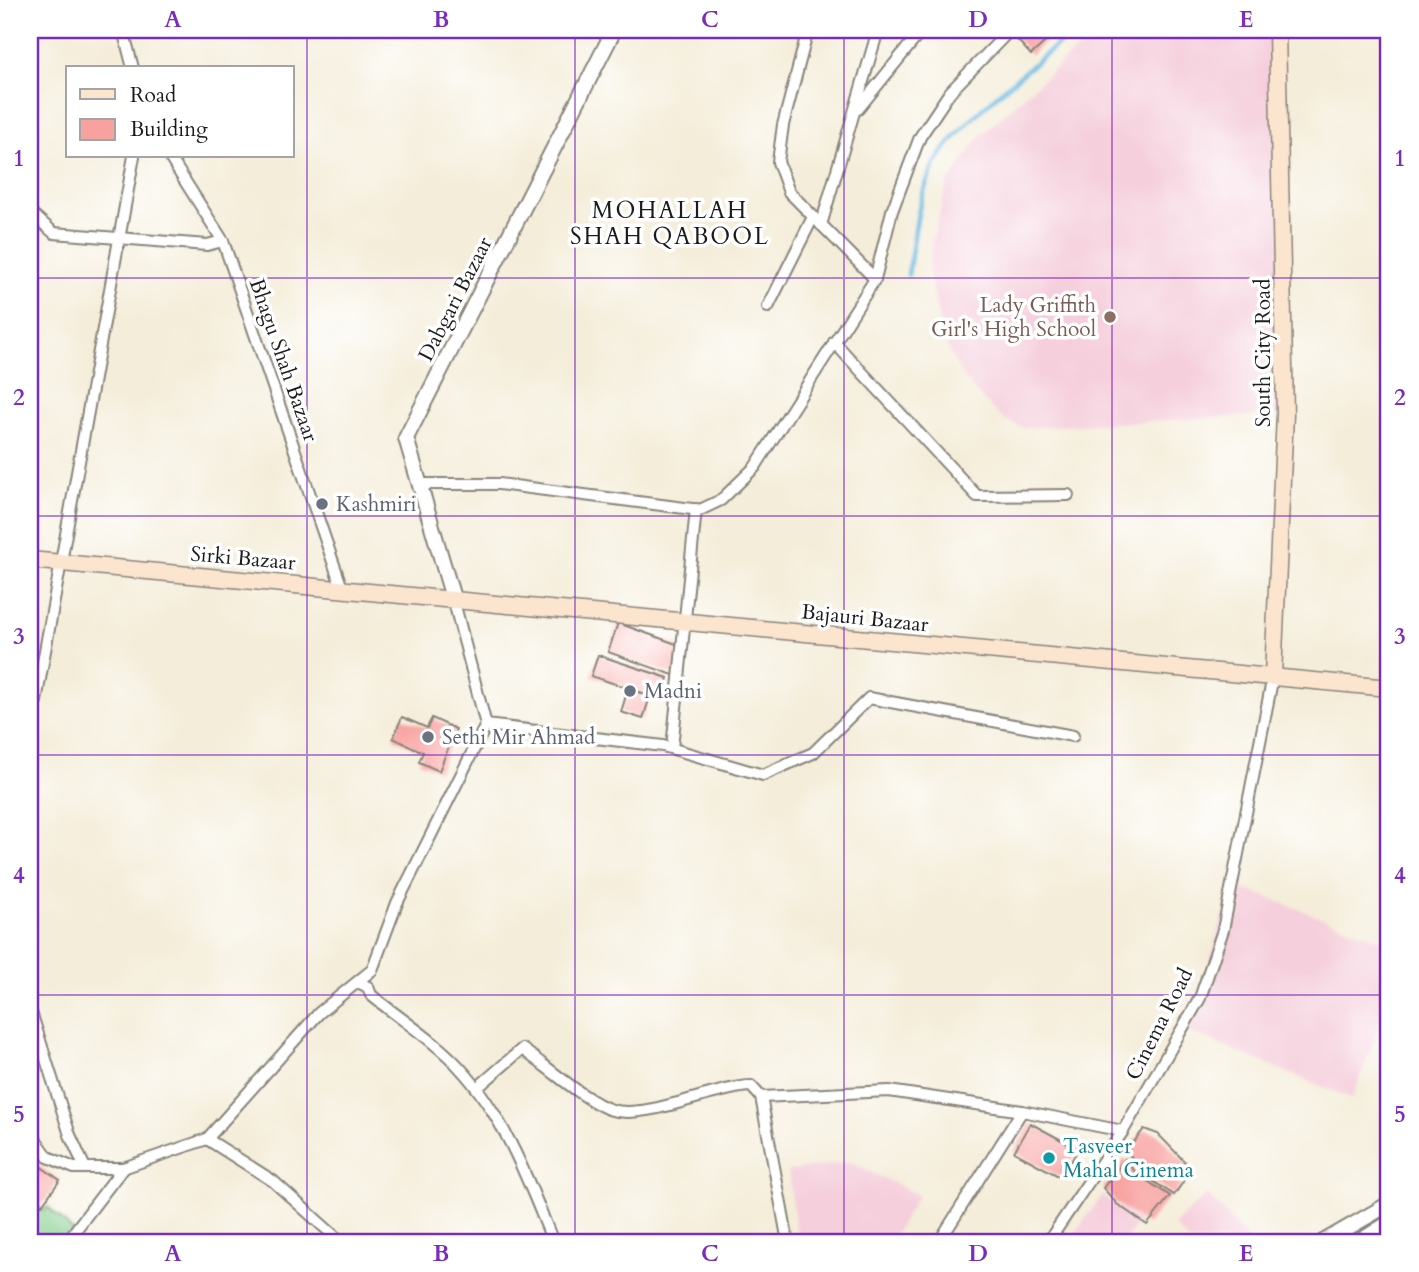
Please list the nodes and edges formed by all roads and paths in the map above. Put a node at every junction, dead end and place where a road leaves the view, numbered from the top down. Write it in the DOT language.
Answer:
graph roads {
  1 [pos="124,30"];
  2 [pos="808,30"];
  3 [pos="878,30"];
  4 [pos="922,30"];
  5 [pos="1010,30"];
  6 [pos="1277,30"];
  7 [pos="611,31"];
  8 [pos="133,66"];
  9 [pos="853,114"];
  10 [pos="134,158"];
  11 [pos="170,158"];
  12 [pos="30,212"];
  13 [pos="817,221"];
  14 [pos="122,236"];
  15 [pos="223,241"];
  16 [pos="875,279"];
  17 [pos="768,307"];
  18 [pos="834,342"];
  19 [pos="420,484"];
  20 [pos="1068,495"];
  21 [pos="696,509"];
  22 [pos="30,560"];
  23 [pos="63,563"];
  24 [pos="342,588"];
  25 [pos="453,598"];
  26 [pos="687,622"];
  27 [pos="1273,676"];
  28 [pos="1389,688"];
  29 [pos="30,713"];
  30 [pos="486,725"];
  31 [pos="1073,736"];
  32 [pos="672,748"];
  33 [pos="360,983"];
  34 [pos="30,1009"];
  35 [pos="477,1088"];
  36 [pos="761,1097"];
  37 [pos="1022,1111"];
  38 [pos="1123,1131"];
  39 [pos="30,1132"];
  40 [pos="207,1139"];
  41 [pos="85,1168"];
  42 [pos="123,1168"];
  43 [pos="1389,1204"];
  44 [pos="1389,1223"];
  45 [pos="71,1242"];
  46 [pos="341,1242"];
  47 [pos="554,1242"];
  48 [pos="788,1242"];
  49 [pos="939,1242"];
  50 [pos="1048,1242"];
  51 [pos="1323,1242"];
  52 [pos="1359,1242"];
  1 -- 8 [label="street"];
  2 -- 13 [label="street"];
  3 -- 9 [label="street"];
  4 -- 9 [label="street"];
  5 -- 16 [label="street"];
  6 -- 27 [label="main road, South City Road"];
  7 -- 19 [label="street, Dabgari Bazaar"];
  9 -- 13 [label="street"];
  10 -- 14 [label="street"];
  11 -- 15 [label="street, Bhagu Shah Bazaar"];
  12 -- 14 [label="street"];
  13 -- 16 [label="street"];
  13 -- 17 [label="street"];
  14 -- 15 [label="street"];
  14 -- 23 [label="street"];
  15 -- 24 [label="street, Bhagu Shah Bazaar"];
  16 -- 18 [label="street"];
  18 -- 20 [label="street"];
  18 -- 21 [label="street"];
  19 -- 21 [label="street"];
  19 -- 25 [label="street, Dabgari Bazaar"];
  21 -- 26 [label="street"];
  22 -- 23 [label="main road, Sirki Bazaar"];
  23 -- 24 [label="main road, Sirki Bazaar"];
  23 -- 29 [label="street"];
  24 -- 25 [label="main road, Sirki Bazaar"];
  25 -- 26 [label="main road, Bajauri Bazaar"];
  25 -- 30 [label="street"];
  26 -- 27 [label="main road, Bajauri Bazaar"];
  26 -- 32 [label="street"];
  27 -- 28 [label="main road, Bajauri Bazaar"];
  27 -- 38 [label="street, Cinema Road"];
  30 -- 32 [label="street"];
  30 -- 33 [label="street"];
  31 -- 32 [label="street"];
  33 -- 35 [label="street"];
  33 -- 40 [label="street"];
  34 -- 41 [label="street"];
  35 -- 36 [label="street"];
  35 -- 47 [label="street"];
  36 -- 37 [label="street"];
  36 -- 48 [label="street"];
  37 -- 38 [label="street"];
  37 -- 49 [label="street"];
  38 -- 50 [label="street, Cinema Road"];
  39 -- 41 [label="street"];
  40 -- 42 [label="street"];
  40 -- 46 [label="street"];
  41 -- 42 [label="street"];
  42 -- 45 [label="street"];
  43 -- 51 [label="street"];
  44 -- 52 [label="street"];
}
